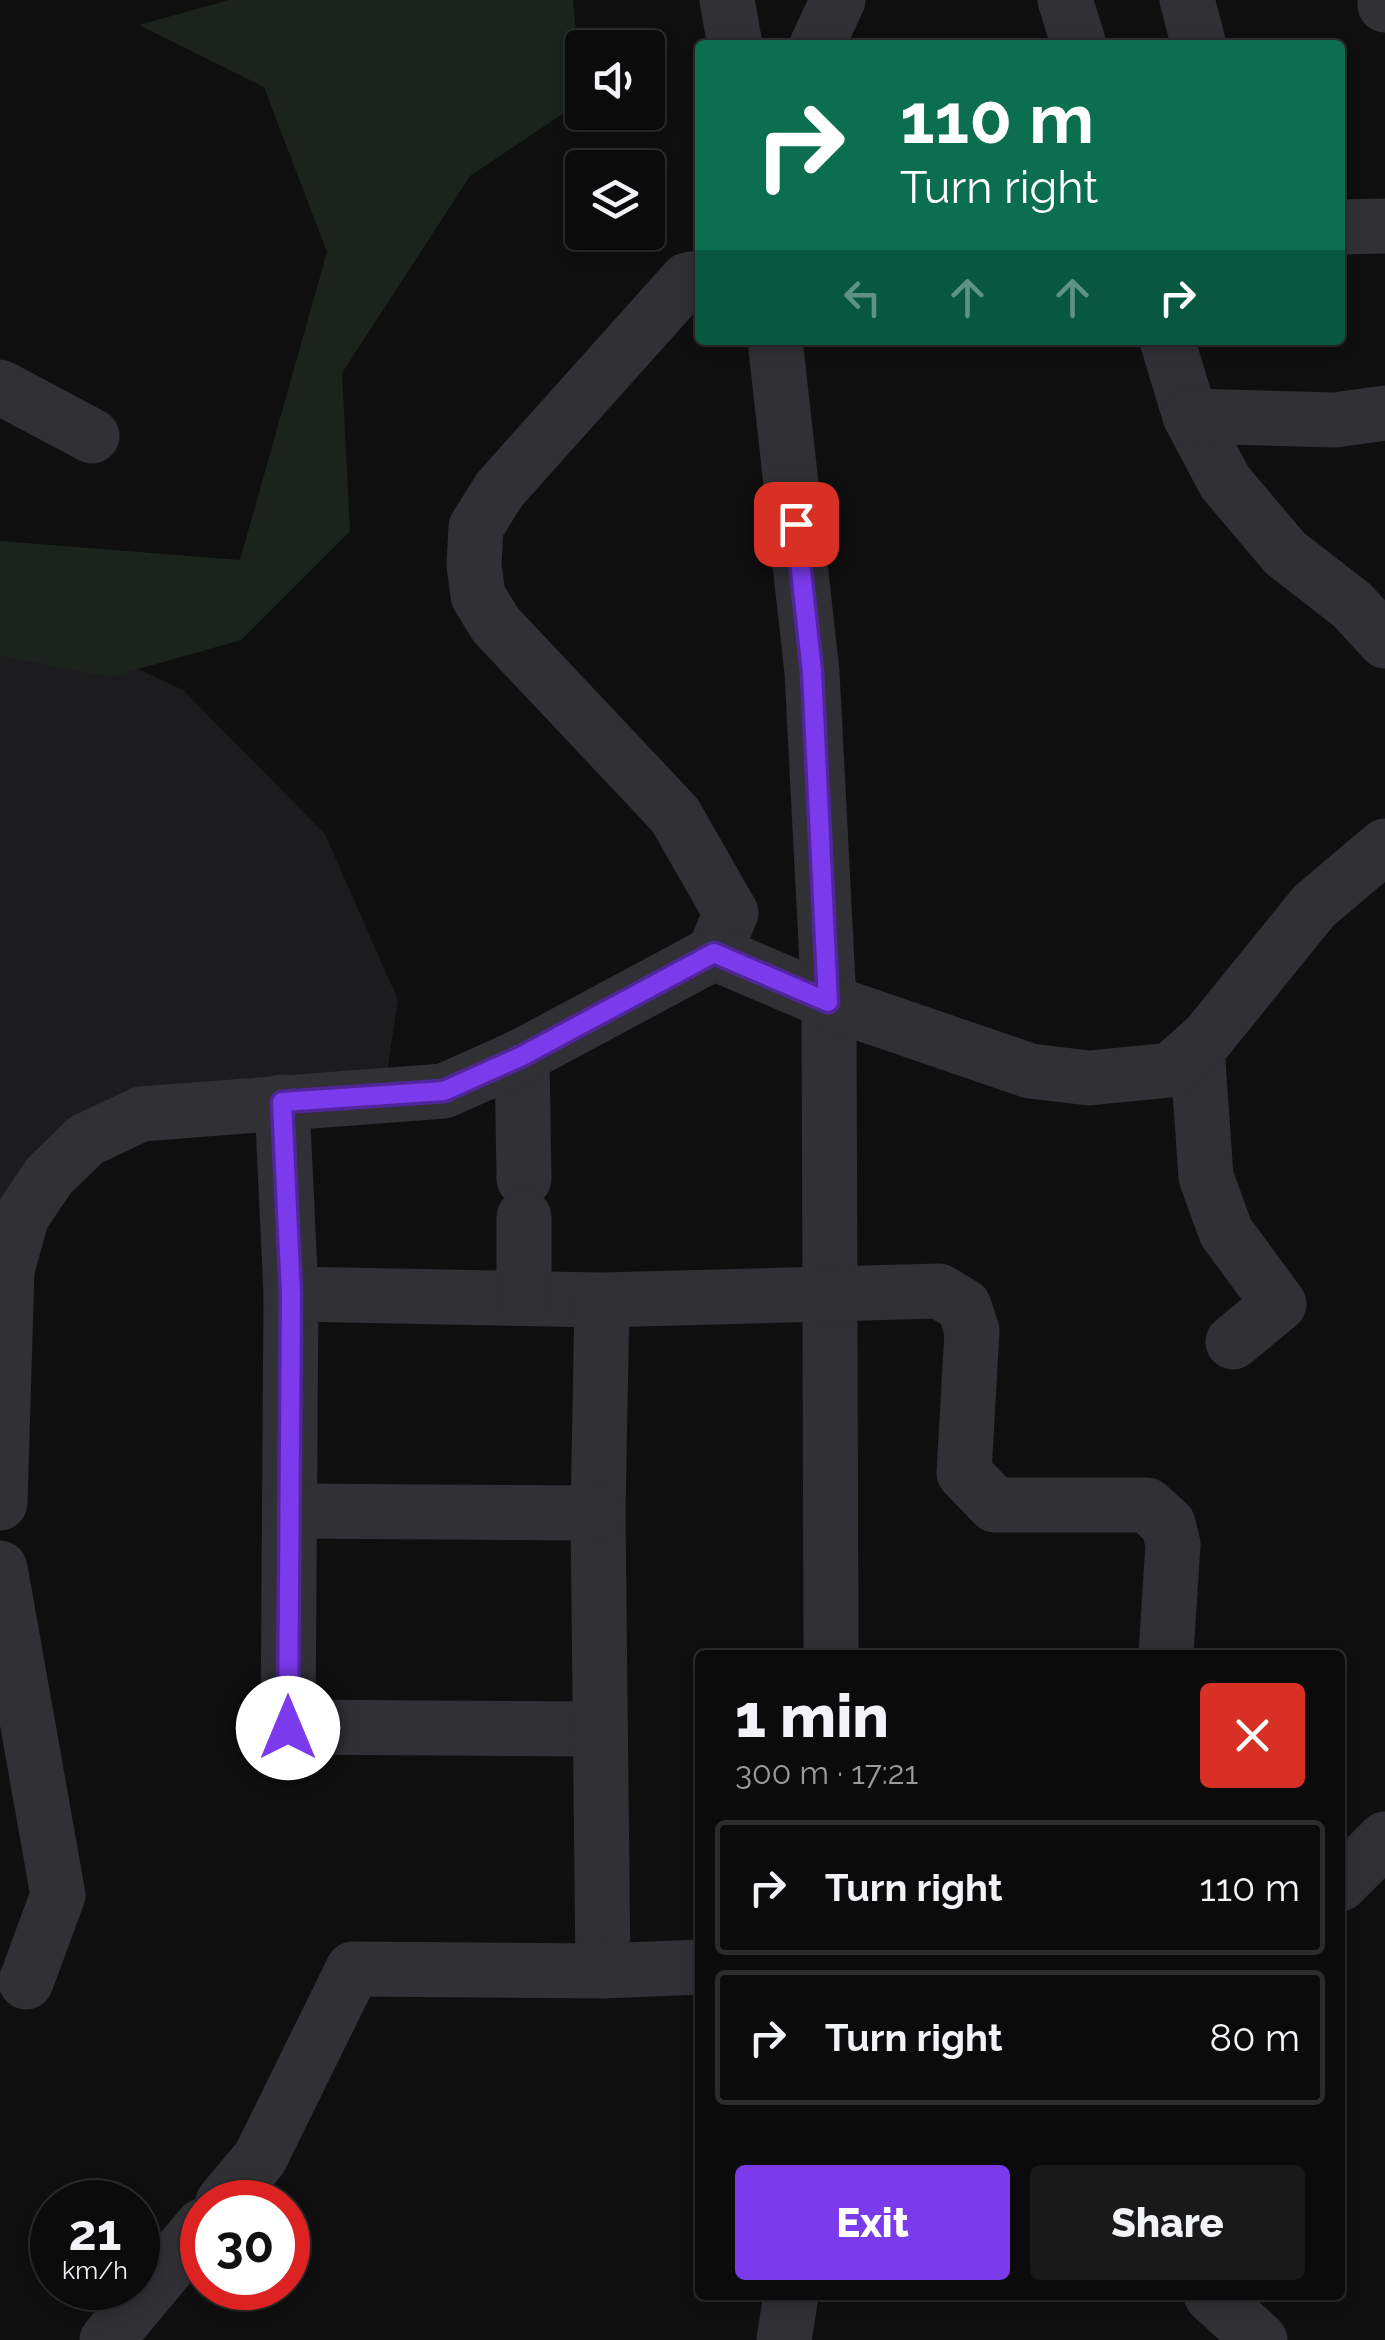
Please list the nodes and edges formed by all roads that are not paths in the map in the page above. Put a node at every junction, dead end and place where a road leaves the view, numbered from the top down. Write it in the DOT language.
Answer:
graph roads {
  1 [pos="728,0"];
  2 [pos="838,0"];
  3 [pos="1065,0"];
  4 [pos="1186,0"];
  5 [pos="735,40"];
  6 [pos="819,40"];
  7 [pos="1077,40"];
  8 [pos="1198,40"];
  9 [pos="1385,226"];
  10 [pos="1345,227"];
  11 [pos="695,279"];
  12 [pos="776,345"];
  13 [pos="1169,345"];
  14 [pos="0,387"];
  15 [pos="1385,413"];
  16 [pos="1190,416"];
  17 [pos="92,436"];
  18 [pos="1385,641"];
  19 [pos="1385,846"];
  20 [pos="714,953"];
  21 [pos="828,1002"];
  22 [pos="1197,1047"];
  23 [pos="522,1056"];
  24 [pos="282,1102"];
  25 [pos="830,1293"];
  26 [pos="291,1294"];
  27 [pos="524,1298"];
  28 [pos="602,1300"];
  29 [pos="1233,1342"];
  30 [pos="0,1503"];
  31 [pos="290,1510"];
  32 [pos="598,1513"];
  33 [pos="0,1568"];
  34 [pos="831,1650"];
  35 [pos="1166,1650"];
  36 [pos="600,1729"];
  37 [pos="1385,1839"];
  38 [pos="1345,1879"];
  39 [pos="695,1967"];
  40 [pos="603,1971"];
  41 [pos="26,1982"];
  42 [pos="241,2180"];
  43 [pos="180,2260"];
  44 [pos="790,2300"];
  45 [pos="1216,2300"];
  46 [pos="134,2331"];
  47 [pos="784,2340"];
  48 [pos="1260,2340"];
  1 -- 5 [label="street"];
  2 -- 6 [label="street"];
  3 -- 7 [label="street"];
  4 -- 8 [label="street"];
  9 -- 10 [label="street"];
  11 -- 20 [label="street"];
  12 -- 21 [label="street"];
  13 -- 16 [label="street"];
  14 -- 17 [label="street"];
  15 -- 16 [label="street"];
  16 -- 18 [label="street"];
  19 -- 22 [label="street"];
  20 -- 21 [label="street"];
  20 -- 23 [label="street"];
  21 -- 22 [label="street"];
  21 -- 25 [label="street"];
  22 -- 29 [label="street"];
  23 -- 24 [label="street"];
  23 -- 27 [label="street"];
  24 -- 26 [label="street"];
  24 -- 30 [label="street"];
  25 -- 28 [label="street"];
  25 -- 34 [label="street"];
  25 -- 35 [label="street"];
  26 -- 27 [label="street"];
  26 -- 31 [label="street"];
  27 -- 28 [label="street"];
  28 -- 32 [label="street"];
  31 -- 32 [label="street"];
  31 -- 36 [label="street"];
  32 -- 36 [label="street"];
  33 -- 41 [label="street"];
  36 -- 40 [label="street"];
  37 -- 38 [label="street"];
  39 -- 40 [label="street"];
  40 -- 42 [label="street"];
  43 -- 46 [label="street"];
  44 -- 47 [label="street"];
  45 -- 48 [label="street"];
}
